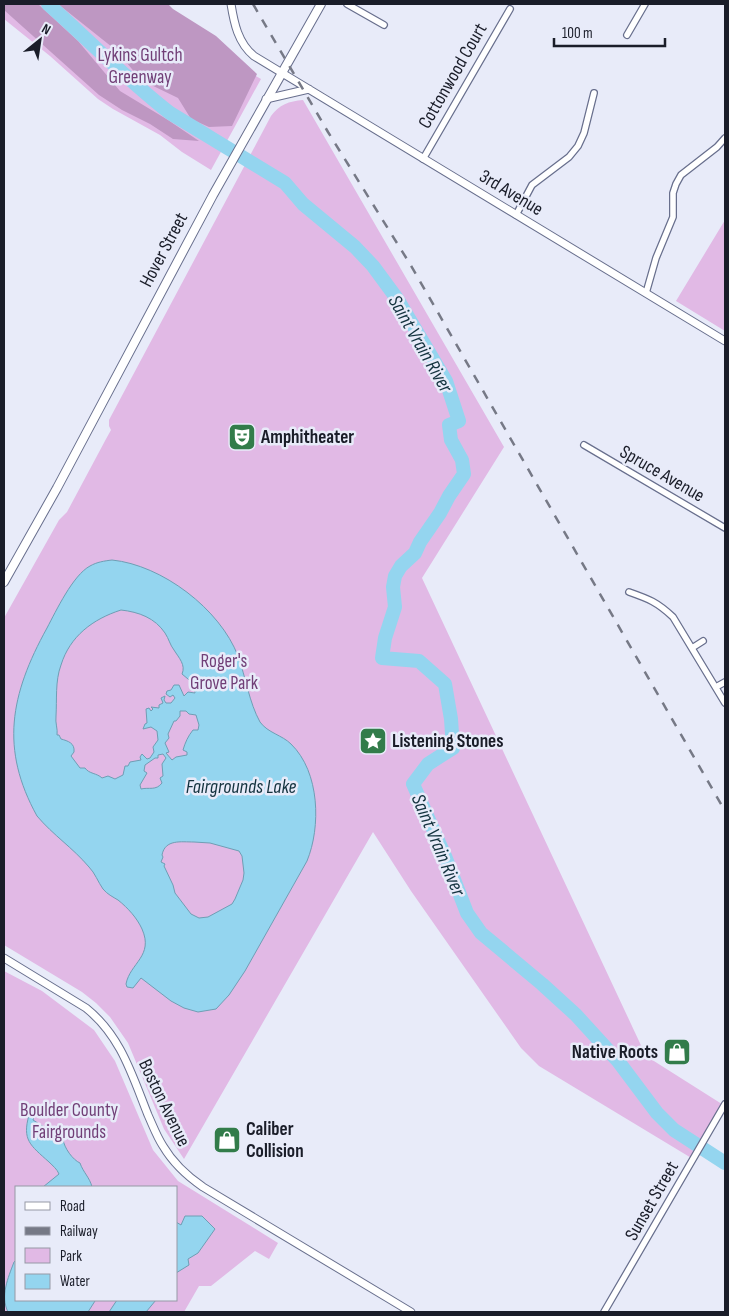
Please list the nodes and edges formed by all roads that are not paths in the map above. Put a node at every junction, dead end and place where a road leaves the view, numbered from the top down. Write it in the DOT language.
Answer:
graph roads {
  1 [pos="231,4"];
  2 [pos="321,4"];
  3 [pos="347,4"];
  4 [pos="644,4"];
  5 [pos="510,9"];
  6 [pos="384,25"];
  7 [pos="626,35"];
  8 [pos="281,73"];
  9 [pos="309,89"];
  10 [pos="594,93"];
  11 [pos="266,100"];
  12 [pos="725,138"];
  13 [pos="423,159"];
  14 [pos="516,215"];
  15 [pos="646,293"];
  16 [pos="725,340"];
  17 [pos="584,445"];
  18 [pos="725,528"];
  19 [pos="4,582"];
  20 [pos="629,592"];
  21 [pos="703,641"];
  22 [pos="692,648"];
  23 [pos="725,682"];
  24 [pos="716,688"];
  25 [pos="725,703"];
  26 [pos="4,958"];
  27 [pos="724,1107"];
  28 [pos="411,1312"];
  29 [pos="604,1312"];
  1 -- 8 [label="street, 3rd Avenue"];
  2 -- 8 [label="main road, Hover Street"];
  3 -- 6 [label="street"];
  4 -- 7 [label="street"];
  5 -- 13 [label="street, Cottonwood Court"];
  8 -- 9 [label="street, 3rd Avenue"];
  8 -- 11 [label="main road, Hover Street"];
  9 -- 11 [label="street"];
  9 -- 13 [label="street, 3rd Avenue"];
  10 -- 14 [label="street"];
  11 -- 19 [label="main road, Hover Street"];
  12 -- 15 [label="street"];
  13 -- 14 [label="street, 3rd Avenue"];
  14 -- 15 [label="street, 3rd Avenue"];
  15 -- 16 [label="street, 3rd Avenue"];
  17 -- 18 [label="street, Spruce Avenue"];
  20 -- 22 [label="street"];
  21 -- 22 [label="street"];
  22 -- 24 [label="street"];
  23 -- 24 [label="street"];
  24 -- 25 [label="street"];
  26 -- 28 [label="street, Boston Avenue"];
  27 -- 29 [label="street, Sunset Street"];
}
